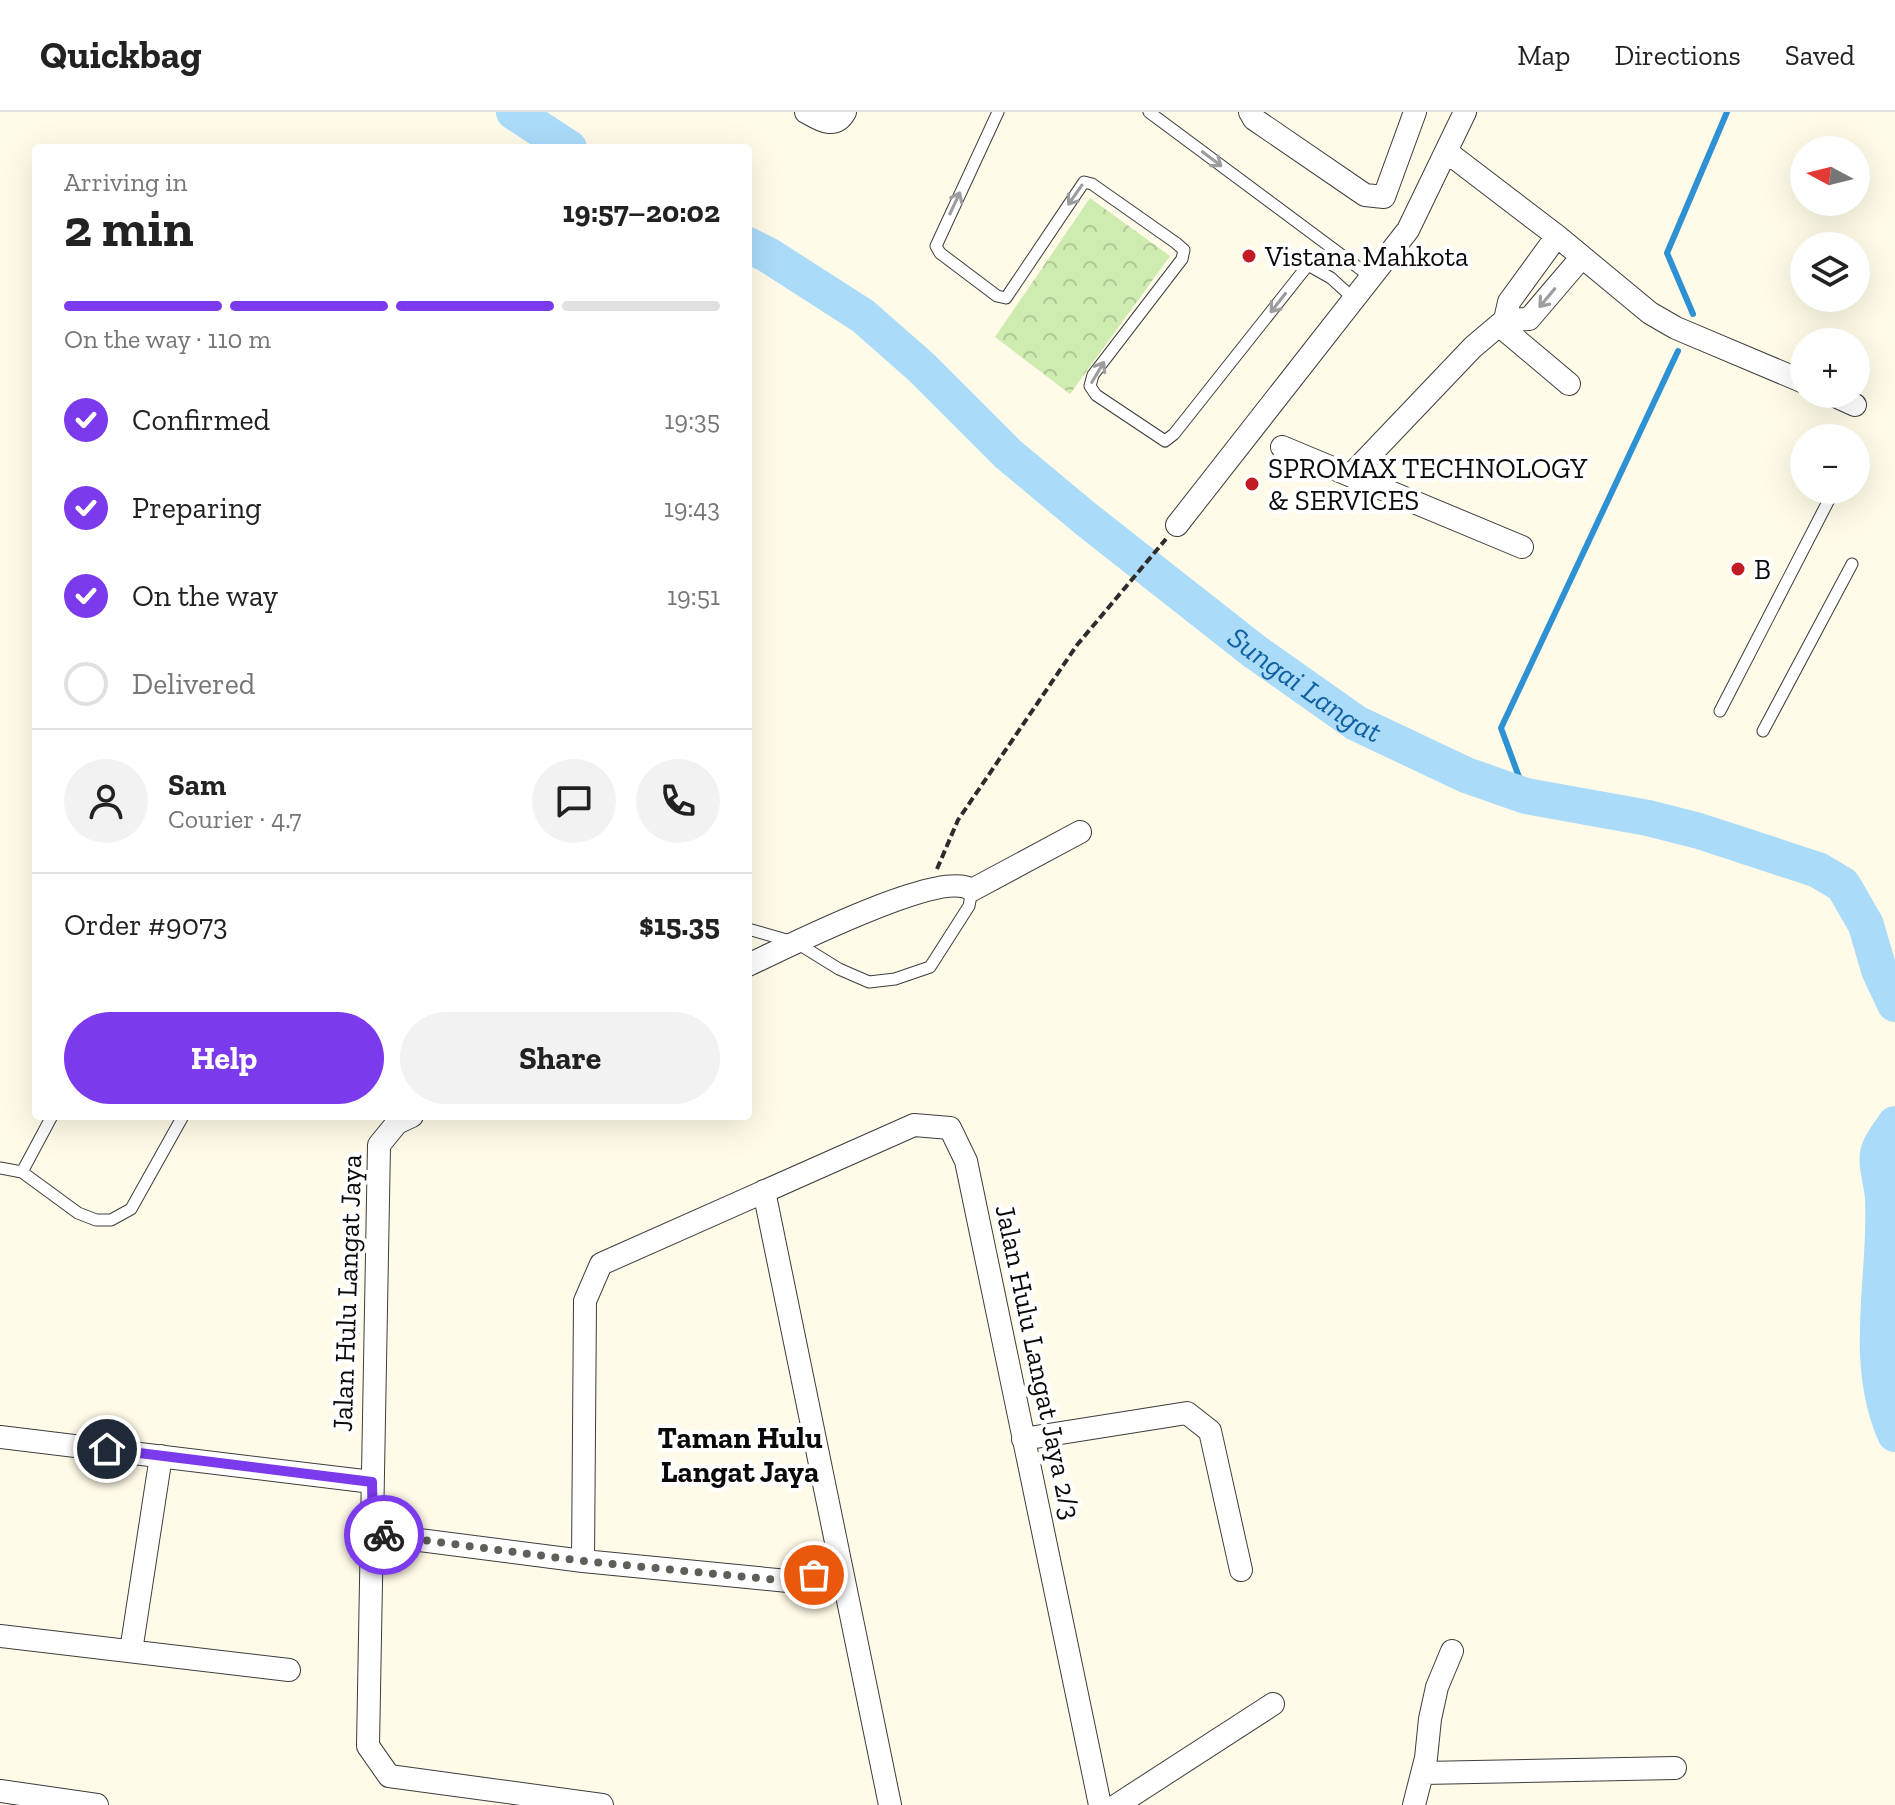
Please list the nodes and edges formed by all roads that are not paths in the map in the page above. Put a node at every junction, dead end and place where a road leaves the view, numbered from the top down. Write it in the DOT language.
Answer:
graph roads {
  1 [pos="806,112"];
  2 [pos="998,112"];
  3 [pos="1149,112"];
  4 [pos="1250,112"];
  5 [pos="1415,112"];
  6 [pos="1465,112"];
  7 [pos="839,118"];
  8 [pos="1447,152"];
  9 [pos="1557,236"];
  10 [pos="1581,258"];
  11 [pos="1371,277"];
  12 [pos="1354,299"];
  13 [pos="1502,323"];
  14 [pos="1790,376"];
  15 [pos="1569,384"];
  16 [pos="1282,447"];
  17 [pos="1351,475"];
  18 [pos="1827,504"];
  19 [pos="1177,525"];
  20 [pos="1522,547"];
  21 [pos="1852,564"];
  22 [pos="1720,711"];
  23 [pos="1763,731"];
  24 [pos="1080,832"];
  25 [pos="972,890"];
  26 [pos="752,930"];
  27 [pos="797,943"];
  28 [pos="752,963"];
  29 [pos="50,1120"];
  30 [pos="181,1120"];
  31 [pos="403,1120"];
  32 [pos="0,1168"];
  33 [pos="22,1172"];
  34 [pos="764,1191"];
  35 [pos="0,1437"];
  36 [pos="1023,1439"];
  37 [pos="161,1456"];
  38 [pos="372,1482"];
  39 [pos="373,1534"];
  40 [pos="583,1561"];
  41 [pos="841,1568"];
  42 [pos="1241,1570"];
  43 [pos="0,1636"];
  44 [pos="131,1651"];
  45 [pos="1452,1651"];
  46 [pos="289,1670"];
  47 [pos="1273,1704"];
  48 [pos="1675,1768"];
  49 [pos="1423,1773"];
  50 [pos="0,1791"];
  51 [pos="97,1805"];
  52 [pos="602,1805"];
  53 [pos="890,1805"];
  54 [pos="1100,1805"];
  55 [pos="1117,1805"];
  56 [pos="1414,1805"];
  1 -- 7 [label="street"];
  12 -- 2 [label="lane, one-way"];
  3 -- 11 [label="lane, one-way"];
  4 -- 5 [label="street"];
  6 -- 8 [label="street"];
  8 -- 9 [label="street"];
  8 -- 11 [label="street"];
  9 -- 10 [label="street"];
  9 -- 13 [label="street"];
  10 -- 13 [label="street, one-way"];
  10 -- 14 [label="street"];
  11 -- 12 [label="street"];
  12 -- 19 [label="street"];
  13 -- 15 [label="street"];
  13 -- 17 [label="street"];
  16 -- 17 [label="street"];
  17 -- 20 [label="street"];
  18 -- 22 [label="lane"];
  21 -- 23 [label="lane"];
  24 -- 25 [label="street"];
  25 -- 27 [label="street"];
  25 -- 27 [label="lane"];
  26 -- 27 [label="lane"];
  27 -- 28 [label="street"];
  29 -- 33 [label="lane"];
  30 -- 33 [label="lane"];
  31 -- 38 [label="street, Jalan Hulu Langat Jaya"];
  32 -- 33 [label="lane"];
  34 -- 36 [label="street, Jalan Hulu Langat Jaya 2/3"];
  34 -- 40 [label="street"];
  34 -- 41 [label="street"];
  35 -- 37 [label="street"];
  36 -- 42 [label="street"];
  36 -- 54 [label="street, Jalan Hulu Langat Jaya 2/3"];
  37 -- 38 [label="street"];
  37 -- 44 [label="street"];
  38 -- 39 [label="street, Jalan Hulu Langat Jaya"];
  39 -- 40 [label="street"];
  39 -- 52 [label="street, Jalan Hulu Langat Jaya"];
  40 -- 41 [label="street"];
  41 -- 53 [label="street"];
  43 -- 44 [label="street"];
  44 -- 46 [label="street"];
  45 -- 49 [label="street"];
  47 -- 55 [label="street"];
  48 -- 49 [label="street"];
  49 -- 56 [label="street"];
  50 -- 51 [label="street"];
}
